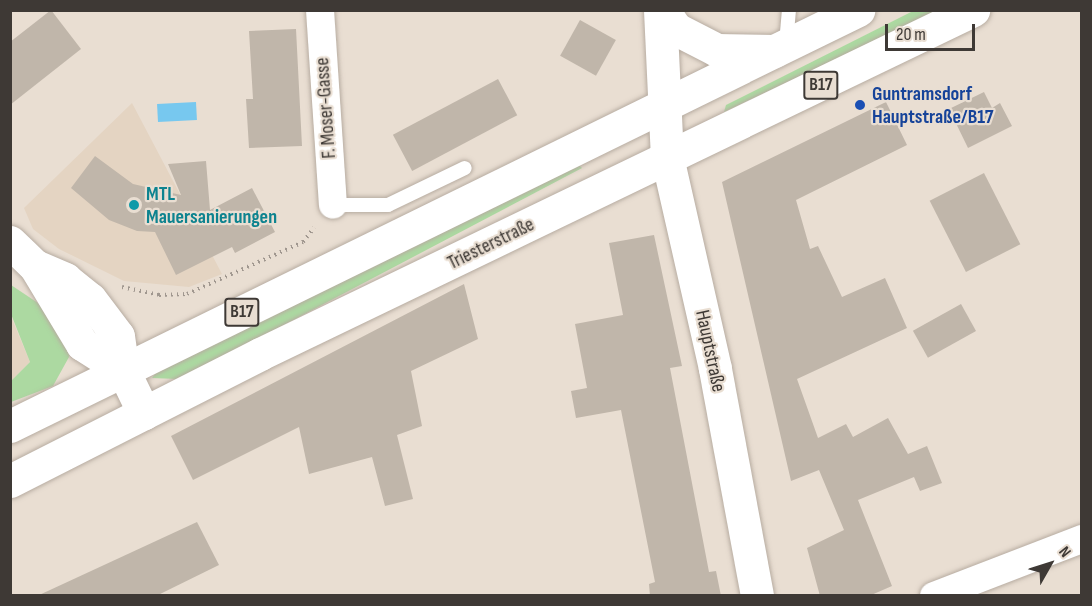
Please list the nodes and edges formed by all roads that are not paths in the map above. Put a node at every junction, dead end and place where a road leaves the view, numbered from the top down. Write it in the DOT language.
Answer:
graph roads {
  1 [pos="320,10"];
  2 [pos="661,10"];
  3 [pos="789,10"];
  4 [pos="858,10"];
  5 [pos="973,10"];
  6 [pos="780,48"];
  7 [pos="663,107"];
  8 [pos="667,157"];
  9 [pos="465,168"];
  10 [pos="333,205"];
  11 [pos="10,242"];
  12 [pos="123,370"];
  13 [pos="144,413"];
  14 [pos="15,420"];
  15 [pos="10,481"];
  16 [pos="1082,539"];
  17 [pos="757,596"];
  18 [pos="934,596"];
  1 -- 10 [label="street, F. Moser-Gasse"];
  2 -- 6 [label="main road"];
  2 -- 7 [label="main road, Hauptstraße"];
  3 -- 6 [label="lane"];
  4 -- 6 [label="main road, B17"];
  5 -- 8 [label="main road, Triesterstraße / B17"];
  6 -- 7 [label="main road, B17"];
  7 -- 8 [label="main road, Hauptstraße"];
  7 -- 12 [label="main road, B17"];
  8 -- 13 [label="main road, Triesterstraße / B17"];
  8 -- 17 [label="main road, Hauptstraße"];
  9 -- 10 [label="lane"];
  11 -- 12 [label="main road"];
  12 -- 13 [label="main road"];
  12 -- 14 [label="main road, B17"];
  13 -- 15 [label="main road, Triesterstraße / B17"];
  16 -- 18 [label="street"];
}
